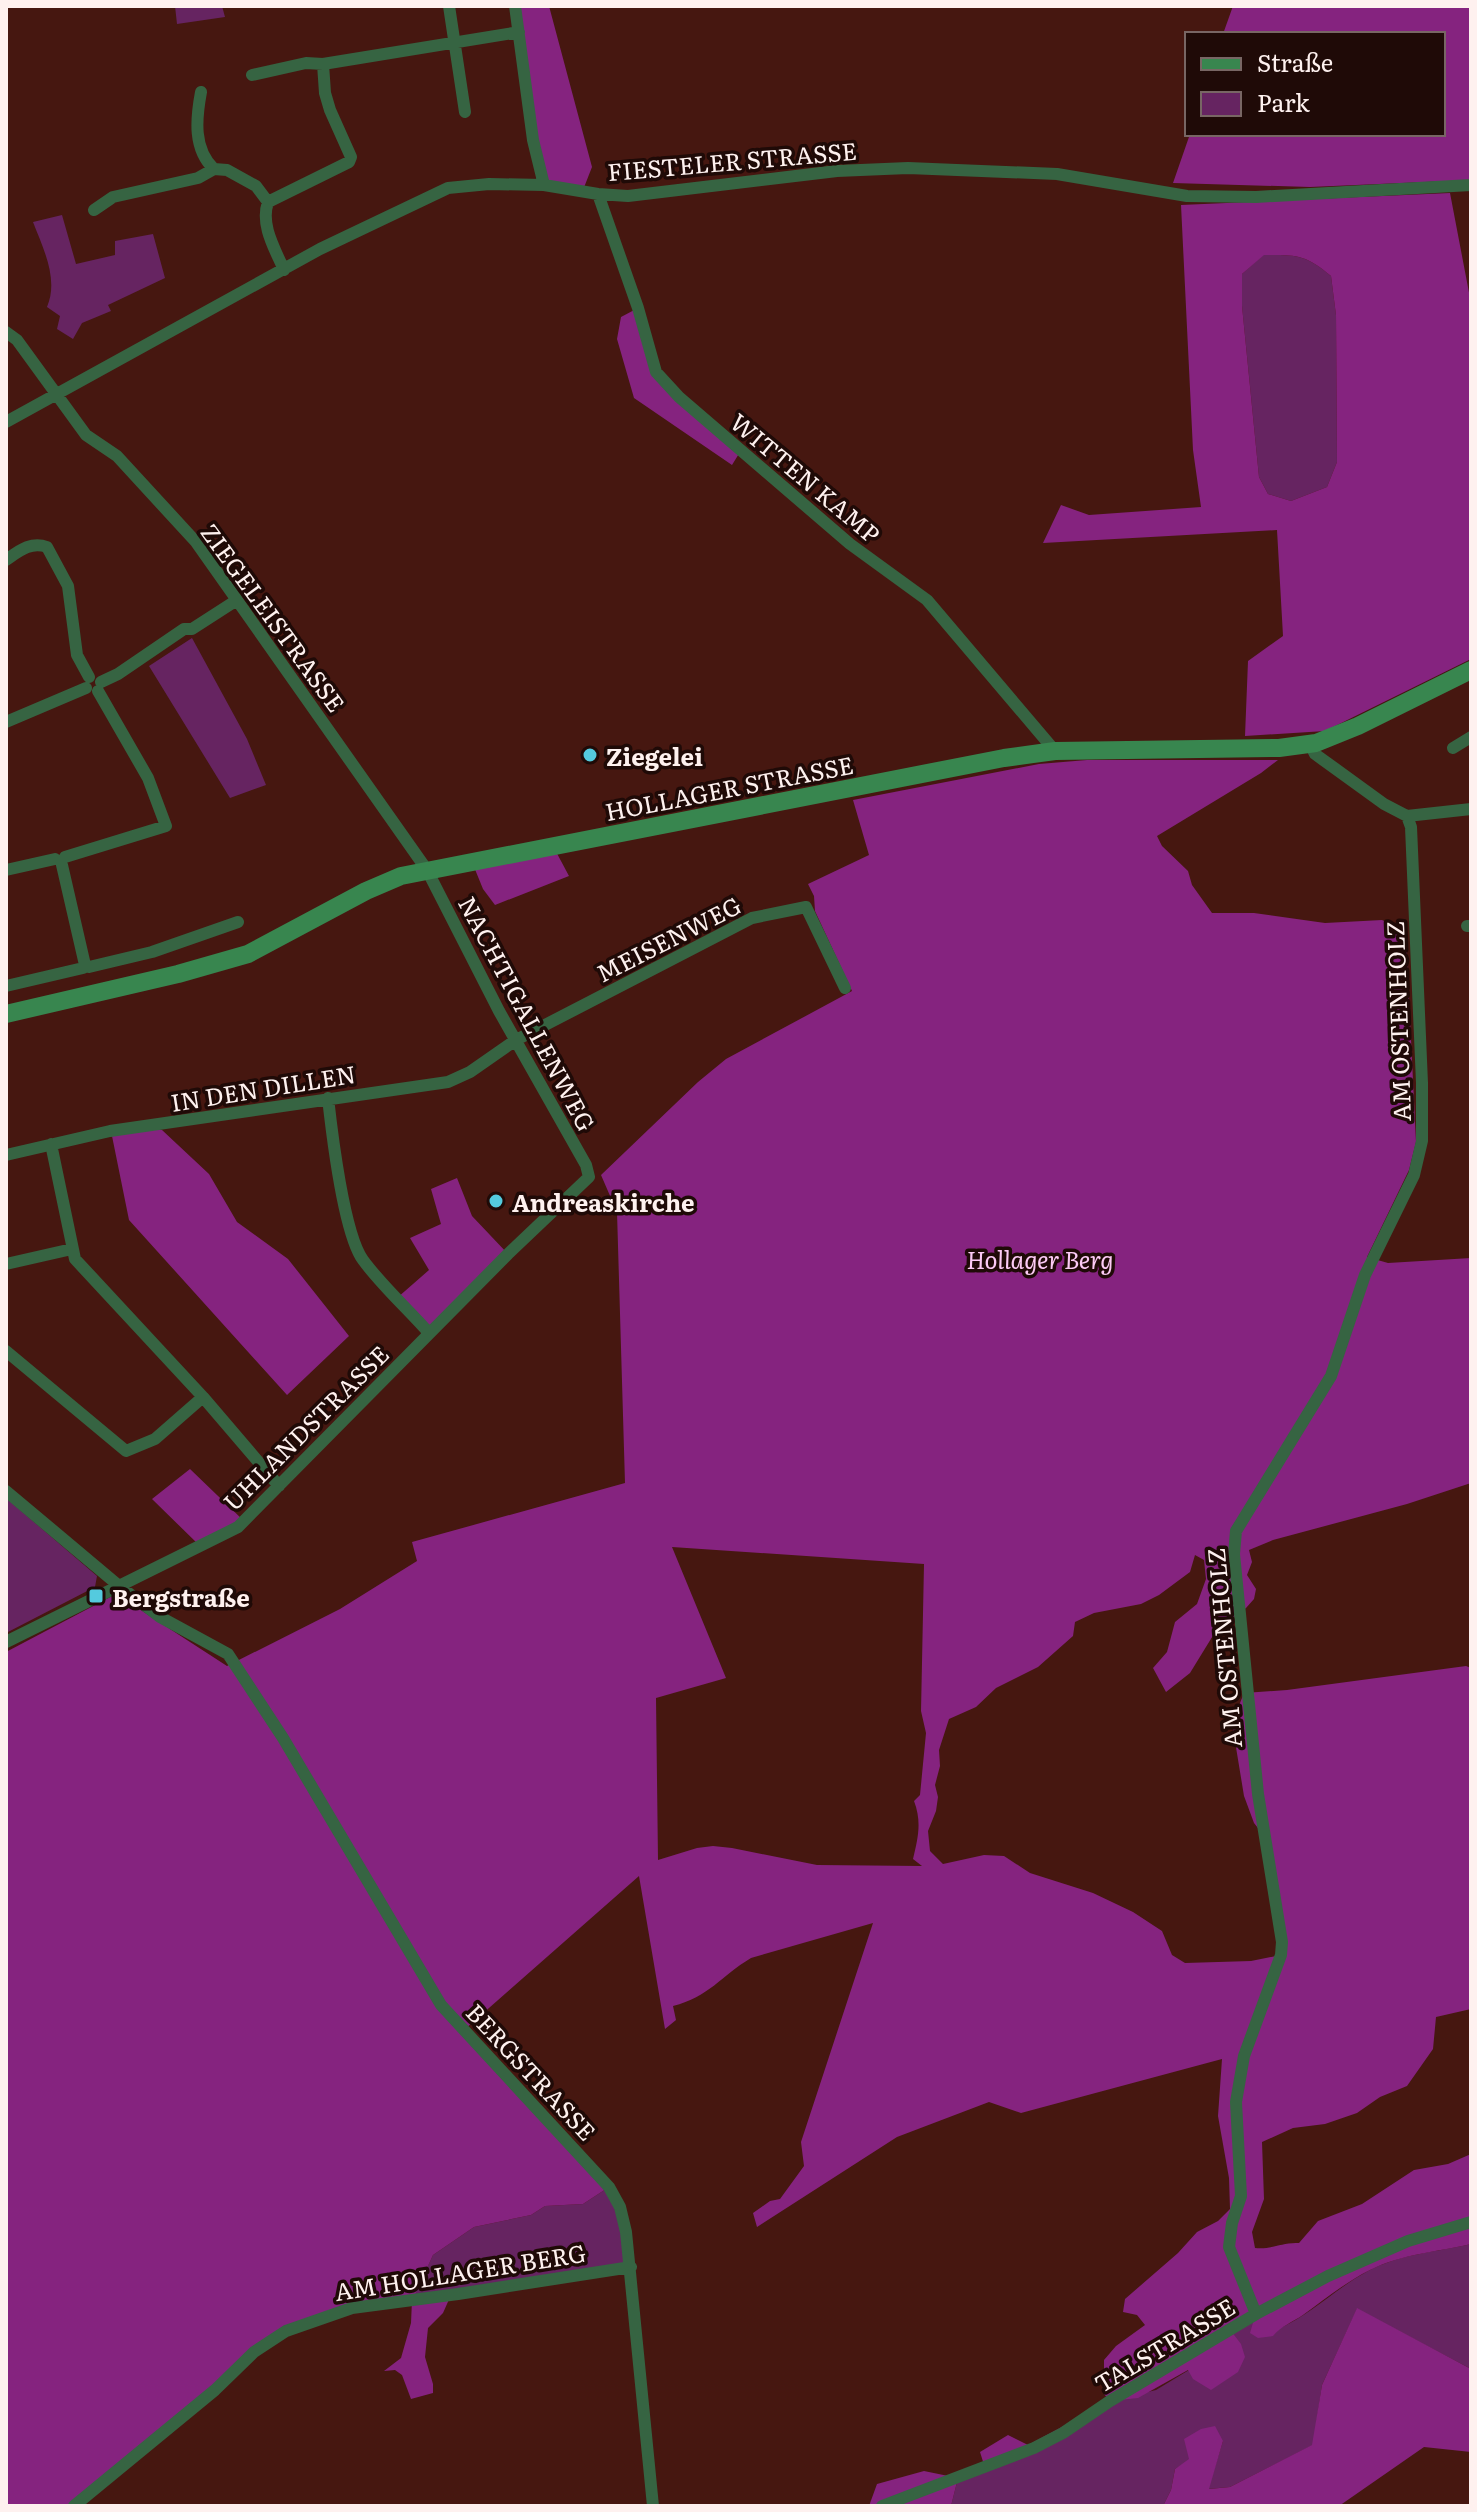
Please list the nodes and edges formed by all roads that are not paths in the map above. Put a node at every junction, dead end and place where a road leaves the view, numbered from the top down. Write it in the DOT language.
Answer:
graph roads {
  1 [pos="449,6"];
  2 [pos="515,6"];
  3 [pos="519,32"];
  4 [pos="456,42"];
  5 [pos="323,64"];
  6 [pos="252,75"];
  7 [pos="201,92"];
  8 [pos="465,112"];
  9 [pos="214,169"];
  10 [pos="544,185"];
  11 [pos="1471,185"];
  12 [pos="598,194"];
  13 [pos="268,202"];
  14 [pos="94,210"];
  15 [pos="284,270"];
  16 [pos="6,332"];
  17 [pos="55,393"];
  18 [pos="6,422"];
  19 [pos="6,560"];
  20 [pos="237,600"];
  21 [pos="1471,670"];
  22 [pos="94,685"];
  23 [pos="6,722"];
  24 [pos="1471,737"];
  25 [pos="1310,744"];
  26 [pos="1453,748"];
  27 [pos="1055,751"];
  28 [pos="1471,809"];
  29 [pos="1407,816"];
  30 [pos="61,860"];
  31 [pos="6,870"];
  32 [pos="427,870"];
  33 [pos="238,922"];
  34 [pos="86,968"];
  35 [pos="6,986"];
  36 [pos="845,988"];
  37 [pos="93,994"];
  38 [pos="6,1014"];
  39 [pos="516,1040"];
  40 [pos="328,1098"];
  41 [pos="51,1144"];
  42 [pos="6,1155"];
  43 [pos="589,1177"];
  44 [pos="72,1249"];
  45 [pos="6,1264"];
  46 [pos="429,1333"];
  47 [pos="6,1351"];
  48 [pos="203,1397"];
  49 [pos="279,1486"];
  50 [pos="6,1491"];
  51 [pos="118,1585"];
  52 [pos="6,1642"];
  53 [pos="1471,2222"];
  54 [pos="631,2267"];
  55 [pos="1256,2314"];
  56 [pos="74,2506"];
  57 [pos="653,2506"];
  58 [pos="882,2506"];
  1 -- 4 [label="street"];
  2 -- 3 [label="street"];
  3 -- 4 [label="street"];
  3 -- 10 [label="street"];
  4 -- 5 [label="street"];
  4 -- 8 [label="street"];
  5 -- 6 [label="street"];
  5 -- 13 [label="street"];
  7 -- 9 [label="street"];
  9 -- 13 [label="street"];
  9 -- 14 [label="street"];
  10 -- 12 [label="street, FIESTELER STRASSE"];
  10 -- 15 [label="street, FIESTELER STRASSE"];
  11 -- 12 [label="street, FIESTELER STRASSE"];
  12 -- 27 [label="street, WITTEN KAMP"];
  13 -- 15 [label="street"];
  15 -- 17 [label="street, FIESTELER STRASSE"];
  16 -- 17 [label="street, ZIEGELEISTRASSE"];
  17 -- 18 [label="street, FIESTELER STRASSE"];
  17 -- 20 [label="street, ZIEGELEISTRASSE"];
  19 -- 22 [label="street"];
  20 -- 22 [label="street"];
  20 -- 32 [label="street, ZIEGELEISTRASSE"];
  21 -- 25 [label="main road, HOLLAGER STRASSE"];
  22 -- 23 [label="street"];
  22 -- 30 [label="street"];
  24 -- 26 [label="street"];
  25 -- 27 [label="main road, HOLLAGER STRASSE"];
  25 -- 29 [label="street"];
  27 -- 32 [label="main road, HOLLAGER STRASSE"];
  28 -- 29 [label="street"];
  29 -- 55 [label="street, AM OSTENHOLZ"];
  30 -- 31 [label="street"];
  30 -- 34 [label="street"];
  32 -- 37 [label="main road, HOLLAGER STRASSE"];
  32 -- 39 [label="street, NACHTIGALLENWEG"];
  33 -- 34 [label="street"];
  34 -- 35 [label="street"];
  34 -- 37 [label="street"];
  36 -- 39 [label="street, MEISENWEG"];
  37 -- 38 [label="main road, HOLLAGER STRASSE"];
  39 -- 40 [label="street, IN DEN DILLEN"];
  39 -- 43 [label="street, NACHTIGALLENWEG"];
  40 -- 41 [label="street, IN DEN DILLEN"];
  40 -- 46 [label="street"];
  41 -- 42 [label="street, IN DEN DILLEN"];
  41 -- 44 [label="street"];
  43 -- 46 [label="street, UHLANDSTRASSE"];
  44 -- 45 [label="street"];
  44 -- 48 [label="street"];
  46 -- 49 [label="street, UHLANDSTRASSE"];
  47 -- 48 [label="street"];
  48 -- 49 [label="street"];
  49 -- 51 [label="street, UHLANDSTRASSE"];
  50 -- 51 [label="street, BERGSTRASSE"];
  51 -- 52 [label="street, UHLANDSTRASSE"];
  51 -- 54 [label="street, BERGSTRASSE"];
  53 -- 55 [label="street, TALSTRASSE"];
  54 -- 56 [label="street, AM HOLLAGER BERG"];
  54 -- 57 [label="street, BERGSTRASSE"];
  55 -- 58 [label="street, TALSTRASSE"];
}
